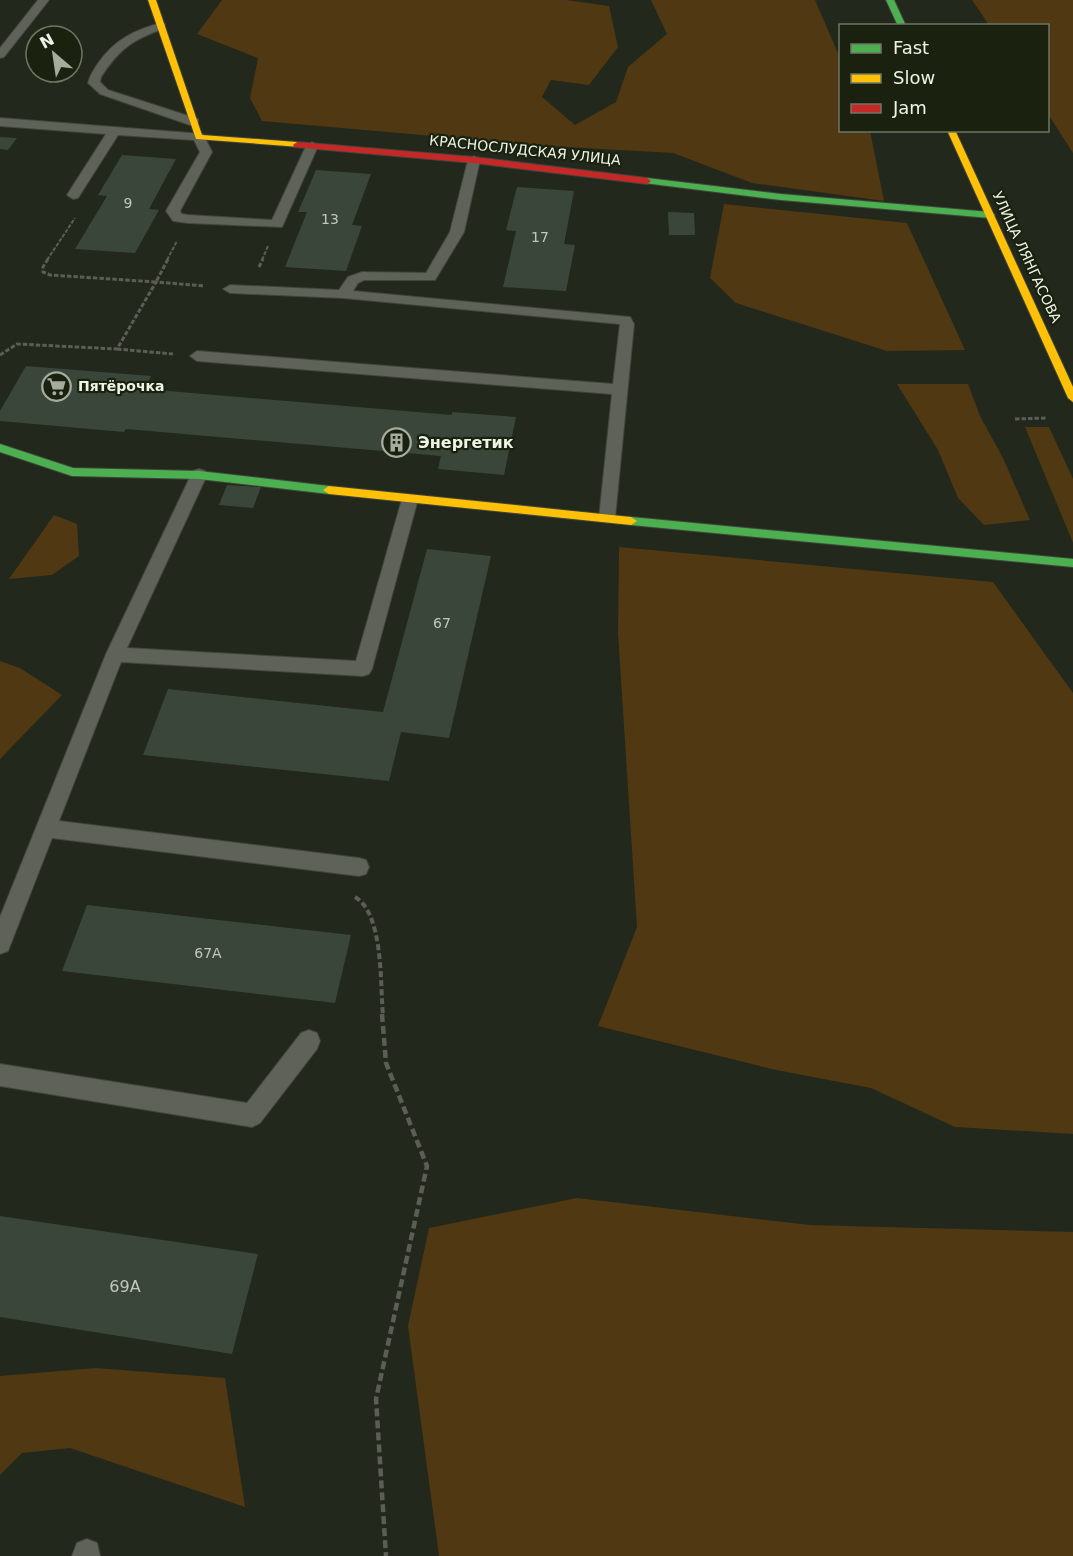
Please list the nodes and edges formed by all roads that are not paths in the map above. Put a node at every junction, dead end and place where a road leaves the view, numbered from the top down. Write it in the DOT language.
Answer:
graph roads {
  1 [pos="44,0"];
  2 [pos="152,0"];
  3 [pos="890,0"];
  4 [pos="901,24"];
  5 [pos="161,26"];
  6 [pos="0,55"];
  7 [pos="194,122"];
  8 [pos="0,123"];
  9 [pos="114,131"];
  10 [pos="952,132"];
  11 [pos="199,136"];
  12 [pos="312,146"];
  13 [pos="474,160"];
  14 [pos="73,195"];
  15 [pos="990,215"];
  16 [pos="230,288"];
  17 [pos="343,294"];
  18 [pos="197,356"];
  19 [pos="620,390"];
  20 [pos="1073,398"];
  21 [pos="0,448"];
  22 [pos="199,475"];
  23 [pos="410,499"];
  24 [pos="607,518"];
  25 [pos="1073,563"];
  26 [pos="115,654"];
  27 [pos="47,828"];
  28 [pos="359,867"];
  29 [pos="0,944"];
  30 [pos="309,1041"];
  31 [pos="0,1075"];
  1 -- 6 [label="lane"];
  2 -- 5 [label="street"];
  3 -- 4 [label="street"];
  5 -- 7 [label="street"];
  5 -- 7 [label="lane"];
  7 -- 11 [label="street"];
  8 -- 9 [label="lane"];
  9 -- 11 [label="lane"];
  9 -- 14 [label="lane"];
  10 -- 15 [label="street, УЛИЦА ЛЯНГАСОВА"];
  11 -- 12 [label="street, КРАСНОСЛУДСКАЯ УЛИЦА"];
  11 -- 12 [label="lane"];
  12 -- 13 [label="street, КРАСНОСЛУДСКАЯ УЛИЦА"];
  13 -- 15 [label="street, КРАСНОСЛУДСКАЯ УЛИЦА"];
  13 -- 17 [label="lane"];
  15 -- 20 [label="street, УЛИЦА ЛЯНГАСОВА"];
  16 -- 17 [label="lane"];
  17 -- 19 [label="lane"];
  18 -- 19 [label="lane"];
  19 -- 24 [label="lane"];
  21 -- 22 [label="street"];
  22 -- 23 [label="street"];
  22 -- 26 [label="lane"];
  23 -- 24 [label="street"];
  23 -- 26 [label="lane"];
  24 -- 25 [label="street"];
  26 -- 27 [label="lane"];
  27 -- 28 [label="lane"];
  27 -- 29 [label="lane"];
  30 -- 31 [label="lane"];
}
